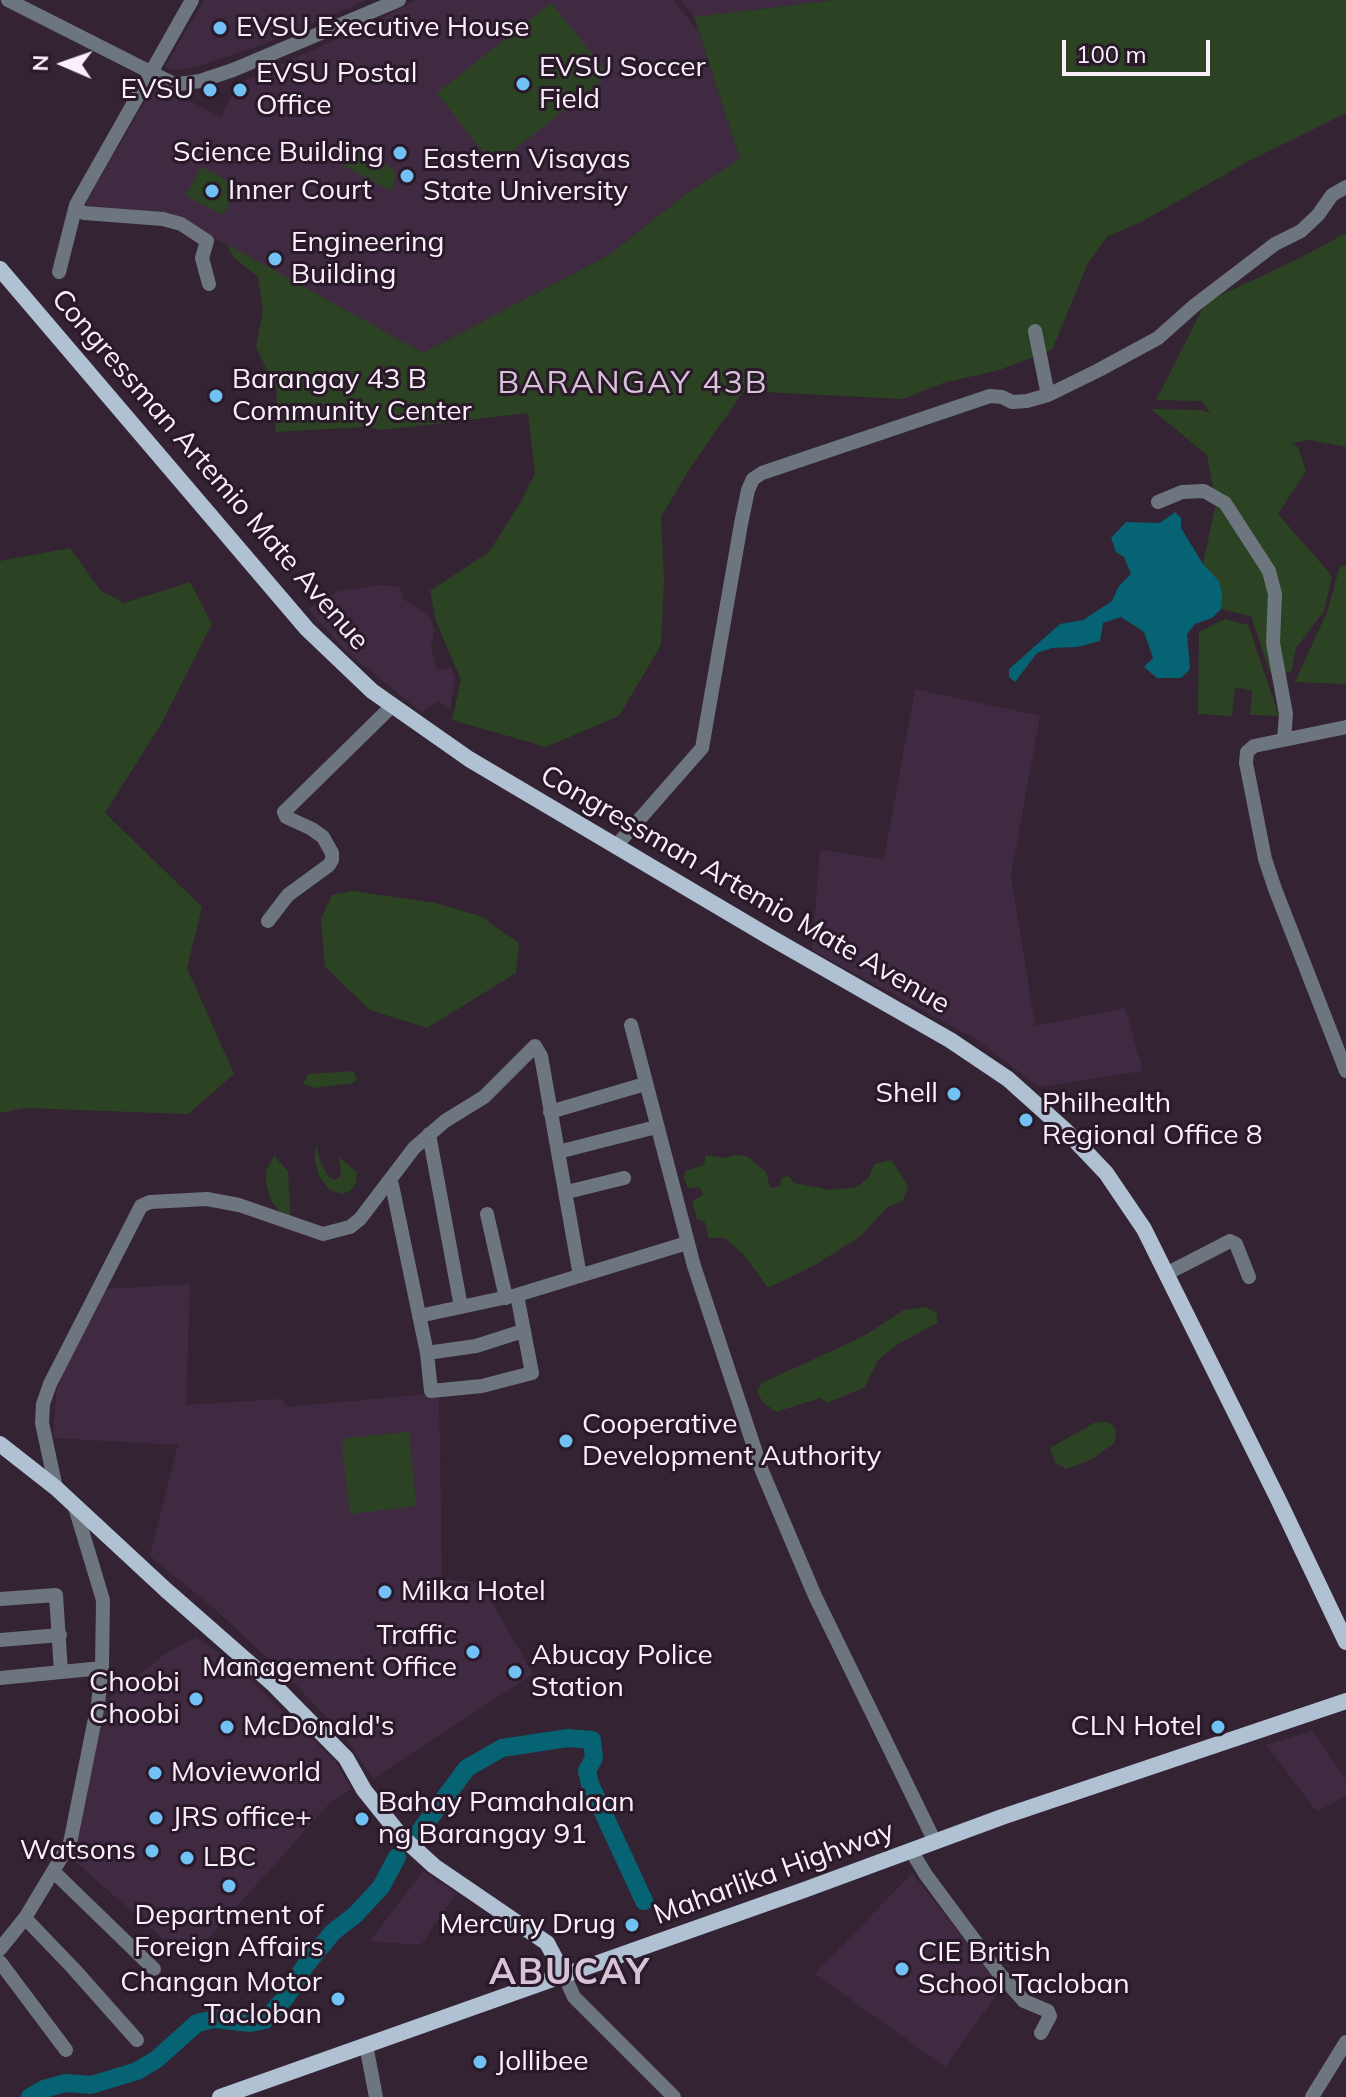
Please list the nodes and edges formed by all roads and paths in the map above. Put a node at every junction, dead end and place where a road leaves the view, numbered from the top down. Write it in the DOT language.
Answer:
graph roads {
  1 [pos="8,0"];
  2 [pos="192,0"];
  3 [pos="399,0"];
  4 [pos="151,72"];
  5 [pos="1346,187"];
  6 [pos="76,205"];
  7 [pos="0,269"];
  8 [pos="59,272"];
  9 [pos="209,284"];
  10 [pos="1035,331"];
  11 [pos="1048,395"];
  12 [pos="1158,502"];
  13 [pos="391,707"];
  14 [pos="1346,727"];
  15 [pos="1284,740"];
  16 [pos="616,846"];
  17 [pos="268,921"];
  18 [pos="631,1025"];
  19 [pos="1346,1071"];
  20 [pos="645,1084"];
  21 [pos="550,1112"];
  22 [pos="656,1127"];
  23 [pos="429,1134"];
  24 [pos="558,1152"];
  25 [pos="624,1178"];
  26 [pos="387,1183"];
  27 [pos="567,1192"];
  28 [pos="487,1214"];
  29 [pos="687,1243"];
  30 [pos="1166,1274"];
  31 [pos="580,1276"];
  32 [pos="1249,1277"];
  33 [pos="512,1296"];
  34 [pos="461,1307"];
  35 [pos="419,1316"];
  36 [pos="523,1331"];
  37 [pos="427,1353"];
  38 [pos="0,1444"];
  39 [pos="56,1488"];
  40 [pos="74,1503"];
  41 [pos="0,1599"];
  42 [pos="60,1635"];
  43 [pos="0,1640"];
  44 [pos="1346,1642"];
  45 [pos="102,1668"];
  46 [pos="61,1672"];
  47 [pos="0,1678"];
  48 [pos="1346,1701"];
  49 [pos="935,1842"];
  50 [pos="912,1852"];
  51 [pos="54,1872"];
  52 [pos="25,1918"];
  53 [pos="0,1949"];
  54 [pos="0,1962"];
  55 [pos="154,1969"];
  56 [pos="564,1975"];
  57 [pos="1041,2033"];
  58 [pos="137,2040"];
  59 [pos="1346,2042"];
  60 [pos="366,2045"];
  61 [pos="66,2050"];
  62 [pos="220,2097"];
  63 [pos="376,2097"];
  64 [pos="674,2097"];
  65 [pos="1312,2097"];
  1 -- 4 [label="street"];
  2 -- 4 [label="street"];
  3 -- 4 [label="street"];
  4 -- 6 [label="street"];
  5 -- 11 [label="street"];
  6 -- 8 [label="street"];
  6 -- 9 [label="street"];
  7 -- 13 [label="main road, Congressman Artemio Mate Avenue"];
  10 -- 11 [label="street"];
  11 -- 16 [label="street"];
  12 -- 15 [label="street"];
  13 -- 16 [label="main road, Congressman Artemio Mate Avenue"];
  13 -- 17 [label="street"];
  14 -- 15 [label="street"];
  15 -- 19 [label="street"];
  16 -- 30 [label="main road, Congressman Artemio Mate Avenue"];
  18 -- 20 [label="street"];
  20 -- 21 [label="street"];
  20 -- 22 [label="street"];
  21 -- 23 [label="street"];
  21 -- 24 [label="street"];
  22 -- 24 [label="street"];
  22 -- 29 [label="street"];
  23 -- 26 [label="street"];
  23 -- 34 [label="street"];
  24 -- 27 [label="street"];
  25 -- 27 [label="street"];
  26 -- 35 [label="street"];
  26 -- 39 [label="street"];
  27 -- 31 [label="street"];
  28 -- 33 [label="street"];
  29 -- 31 [label="street"];
  29 -- 49 [label="street"];
  30 -- 32 [label="street"];
  30 -- 44 [label="main road, Congressman Artemio Mate Avenue"];
  31 -- 33 [label="street"];
  33 -- 34 [label="street"];
  33 -- 36 [label="street"];
  34 -- 35 [label="street"];
  35 -- 37 [label="street"];
  36 -- 37 [label="street"];
  36 -- 37 [label="street"];
  38 -- 39 [label="main road"];
  39 -- 40 [label="main road"];
  40 -- 45 [label="street"];
  40 -- 56 [label="main road"];
  41 -- 42 [label="street"];
  42 -- 43 [label="street"];
  42 -- 46 [label="street"];
  45 -- 46 [label="street"];
  45 -- 51 [label="street"];
  46 -- 47 [label="street"];
  48 -- 49 [label="main road, Maharlika Highway"];
  49 -- 50 [label="main road, Maharlika Highway"];
  50 -- 56 [label="main road, Maharlika Highway"];
  50 -- 57 [label="street"];
  51 -- 52 [label="street"];
  51 -- 55 [label="street"];
  52 -- 53 [label="street"];
  52 -- 58 [label="street"];
  54 -- 61 [label="street"];
  56 -- 60 [label="main road, Maharlika Highway"];
  56 -- 64 [label="street"];
  59 -- 65 [label="street"];
  60 -- 62 [label="main road, Maharlika Highway"];
  60 -- 63 [label="street"];
}
